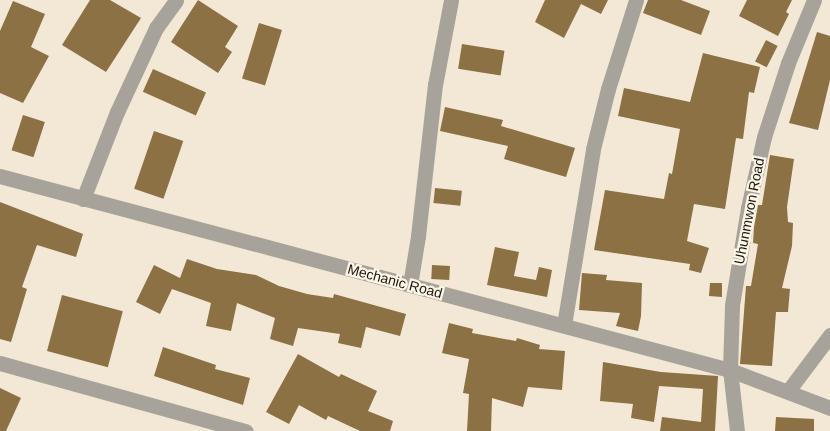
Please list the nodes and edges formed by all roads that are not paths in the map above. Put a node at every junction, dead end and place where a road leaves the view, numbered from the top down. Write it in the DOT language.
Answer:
graph roads {
  1 [pos="176,0"];
  2 [pos="451,0"];
  3 [pos="636,0"];
  4 [pos="814,0"];
  5 [pos="0,176"];
  6 [pos="83,198"];
  7 [pos="410,284"];
  8 [pos="564,325"];
  9 [pos="830,336"];
  10 [pos="0,364"];
  11 [pos="730,370"];
  12 [pos="788,390"];
  13 [pos="830,408"];
  14 [pos="246,431"];
  15 [pos="737,431"];
  1 -- 6 [label="street"];
  2 -- 7 [label="street"];
  3 -- 8 [label="street"];
  4 -- 11 [label="street, Uhunmwon Road"];
  5 -- 6 [label="street, Mechanic Road"];
  6 -- 7 [label="street, Mechanic Road"];
  7 -- 8 [label="street, Mechanic Road"];
  8 -- 11 [label="street, Mechanic Road"];
  9 -- 12 [label="street"];
  10 -- 14 [label="street"];
  11 -- 12 [label="street, Mechanic Road"];
  11 -- 15 [label="street, Uhunmwon Road"];
  12 -- 13 [label="street, Mechanic Road"];
}
